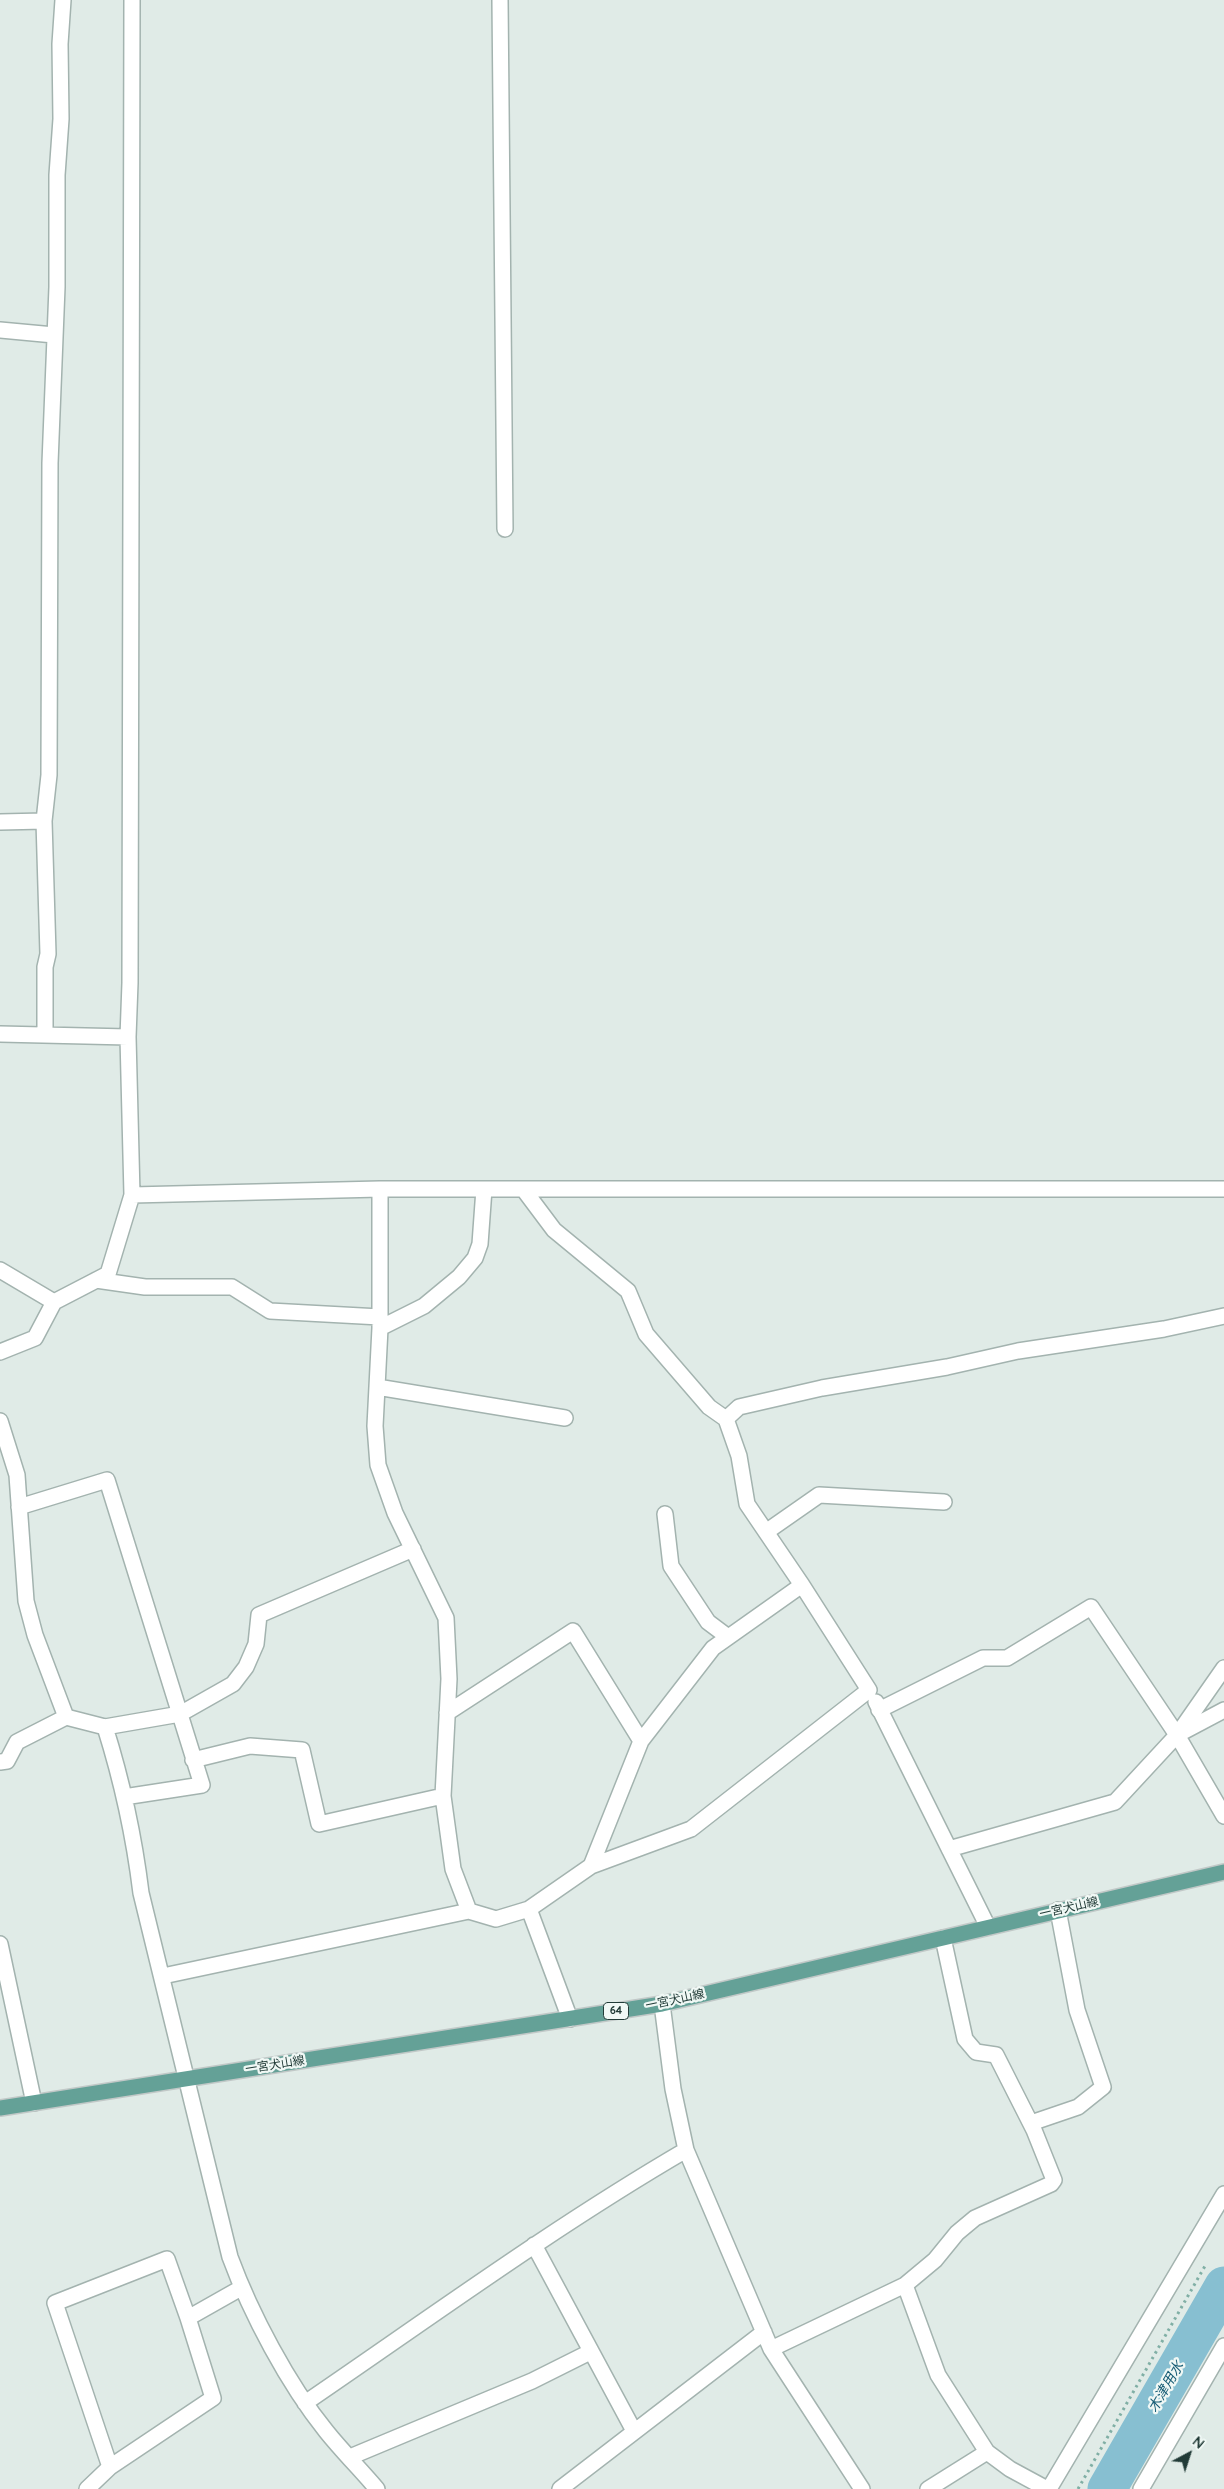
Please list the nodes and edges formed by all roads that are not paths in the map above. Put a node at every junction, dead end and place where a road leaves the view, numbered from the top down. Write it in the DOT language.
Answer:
graph roads {
  1 [pos="63,0"];
  2 [pos="132,0"];
  3 [pos="500,0"];
  4 [pos="0,330"];
  5 [pos="54,335"];
  6 [pos="505,529"];
  7 [pos="0,822"];
  8 [pos="44,822"];
  9 [pos="0,1034"];
  10 [pos="45,1034"];
  11 [pos="128,1037"];
  12 [pos="380,1189"];
  13 [pos="1224,1189"];
  14 [pos="484,1190"];
  15 [pos="524,1190"];
  16 [pos="132,1195"];
  17 [pos="0,1270"];
  18 [pos="96,1280"];
  19 [pos="54,1302"];
  20 [pos="1224,1316"];
  21 [pos="380,1323"];
  22 [pos="0,1352"];
  23 [pos="377,1387"];
  24 [pos="566,1418"];
  25 [pos="726,1419"];
  26 [pos="0,1421"];
  27 [pos="944,1502"];
  28 [pos="19,1507"];
  29 [pos="665,1514"];
  30 [pos="766,1532"];
  31 [pos="413,1549"];
  32 [pos="802,1585"];
  33 [pos="728,1637"];
  34 [pos="1224,1668"];
  35 [pos="869,1690"];
  36 [pos="880,1710"];
  37 [pos="1224,1710"];
  38 [pos="447,1713"];
  39 [pos="180,1714"];
  40 [pos="66,1717"];
  41 [pos="104,1727"];
  42 [pos="1177,1734"];
  43 [pos="641,1741"];
  44 [pos="193,1760"];
  45 [pos="0,1762"];
  46 [pos="444,1796"];
  47 [pos="124,1797"];
  48 [pos="1224,1816"];
  49 [pos="949,1849"];
  50 [pos="592,1866"];
  51 [pos="1224,1872"];
  52 [pos="528,1909"];
  53 [pos="1058,1910"];
  54 [pos="469,1911"];
  55 [pos="988,1927"];
  56 [pos="943,1938"];
  57 [pos="0,1944"];
  58 [pos="163,1976"];
  59 [pos="4,1988"];
  60 [pos="662,2004"];
  61 [pos="570,2019"];
  62 [pos="188,2078"];
  63 [pos="34,2103"];
  64 [pos="0,2108"];
  65 [pos="1030,2124"];
  66 [pos="686,2150"];
  67 [pos="1224,2194"];
  68 [pos="534,2245"];
  69 [pos="905,2285"];
  70 [pos="241,2288"];
  71 [pos="188,2318"];
  72 [pos="764,2332"];
  73 [pos="1224,2346"];
  74 [pos="770,2349"];
  75 [pos="590,2352"];
  76 [pos="305,2403"];
  77 [pos="634,2431"];
  78 [pos="987,2452"];
  79 [pos="350,2457"];
  80 [pos="110,2467"];
  81 [pos="87,2489"];
  82 [pos="377,2489"];
  83 [pos="560,2489"];
  84 [pos="862,2489"];
  85 [pos="928,2489"];
  86 [pos="1048,2489"];
  87 [pos="1141,2489"];
  1 -- 5 [label="street"];
  2 -- 11 [label="street"];
  3 -- 6 [label="street"];
  4 -- 5 [label="street"];
  5 -- 8 [label="street"];
  7 -- 8 [label="street"];
  8 -- 10 [label="street"];
  9 -- 10 [label="street"];
  10 -- 11 [label="street"];
  11 -- 16 [label="street"];
  12 -- 14 [label="street"];
  12 -- 16 [label="street"];
  12 -- 21 [label="street"];
  13 -- 15 [label="street"];
  14 -- 15 [label="street"];
  14 -- 21 [label="street"];
  15 -- 25 [label="street"];
  16 -- 18 [label="street"];
  17 -- 19 [label="street"];
  18 -- 19 [label="street"];
  18 -- 21 [label="street"];
  19 -- 22 [label="street"];
  20 -- 25 [label="street"];
  21 -- 23 [label="street"];
  23 -- 24 [label="street"];
  23 -- 31 [label="street"];
  25 -- 30 [label="street"];
  26 -- 28 [label="street"];
  27 -- 30 [label="street"];
  28 -- 39 [label="street"];
  28 -- 40 [label="street"];
  29 -- 33 [label="street"];
  30 -- 32 [label="street"];
  31 -- 38 [label="street"];
  31 -- 39 [label="street"];
  32 -- 33 [label="street"];
  32 -- 35 [label="street"];
  33 -- 43 [label="street"];
  34 -- 42 [label="street"];
  35 -- 36 [label="street"];
  35 -- 50 [label="street"];
  36 -- 42 [label="street"];
  36 -- 49 [label="street"];
  37 -- 42 [label="street"];
  38 -- 43 [label="street"];
  38 -- 46 [label="street"];
  39 -- 41 [label="street"];
  39 -- 44 [label="street"];
  40 -- 41 [label="street"];
  40 -- 45 [label="street"];
  41 -- 47 [label="street"];
  42 -- 48 [label="street"];
  42 -- 49 [label="street"];
  43 -- 50 [label="street"];
  44 -- 46 [label="street"];
  44 -- 47 [label="street"];
  46 -- 54 [label="street"];
  47 -- 58 [label="street"];
  49 -- 55 [label="street"];
  50 -- 52 [label="street"];
  51 -- 53 [label="main road, 一宮犬山線 / 64"];
  52 -- 54 [label="street"];
  52 -- 61 [label="street"];
  53 -- 55 [label="main road, 一宮犬山線 / 64"];
  53 -- 65 [label="street"];
  54 -- 58 [label="street"];
  55 -- 56 [label="main road, 一宮犬山線 / 64"];
  56 -- 60 [label="main road, 一宮犬山線 / 64"];
  56 -- 65 [label="street"];
  57 -- 59 [label="street"];
  58 -- 62 [label="street"];
  59 -- 63 [label="street"];
  60 -- 61 [label="main road, 一宮犬山線 / 64"];
  60 -- 66 [label="street"];
  61 -- 62 [label="main road, 一宮犬山線 / 64"];
  62 -- 63 [label="main road, 一宮犬山線 / 64"];
  62 -- 70 [label="street"];
  63 -- 64 [label="main road, 一宮犬山線 / 64"];
  65 -- 69 [label="street"];
  66 -- 68 [label="street"];
  66 -- 72 [label="street"];
  67 -- 86 [label="street"];
  68 -- 75 [label="street"];
  68 -- 76 [label="street"];
  69 -- 74 [label="street"];
  69 -- 78 [label="street"];
  70 -- 71 [label="street"];
  70 -- 76 [label="street"];
  71 -- 80 [label="street"];
  71 -- 80 [label="street"];
  72 -- 74 [label="street"];
  72 -- 77 [label="street"];
  73 -- 87 [label="street"];
  74 -- 84 [label="street"];
  75 -- 77 [label="street"];
  75 -- 79 [label="street"];
  76 -- 79 [label="street"];
  77 -- 83 [label="street"];
  78 -- 85 [label="street"];
  78 -- 86 [label="street"];
  79 -- 82 [label="street"];
  80 -- 81 [label="street"];
}
